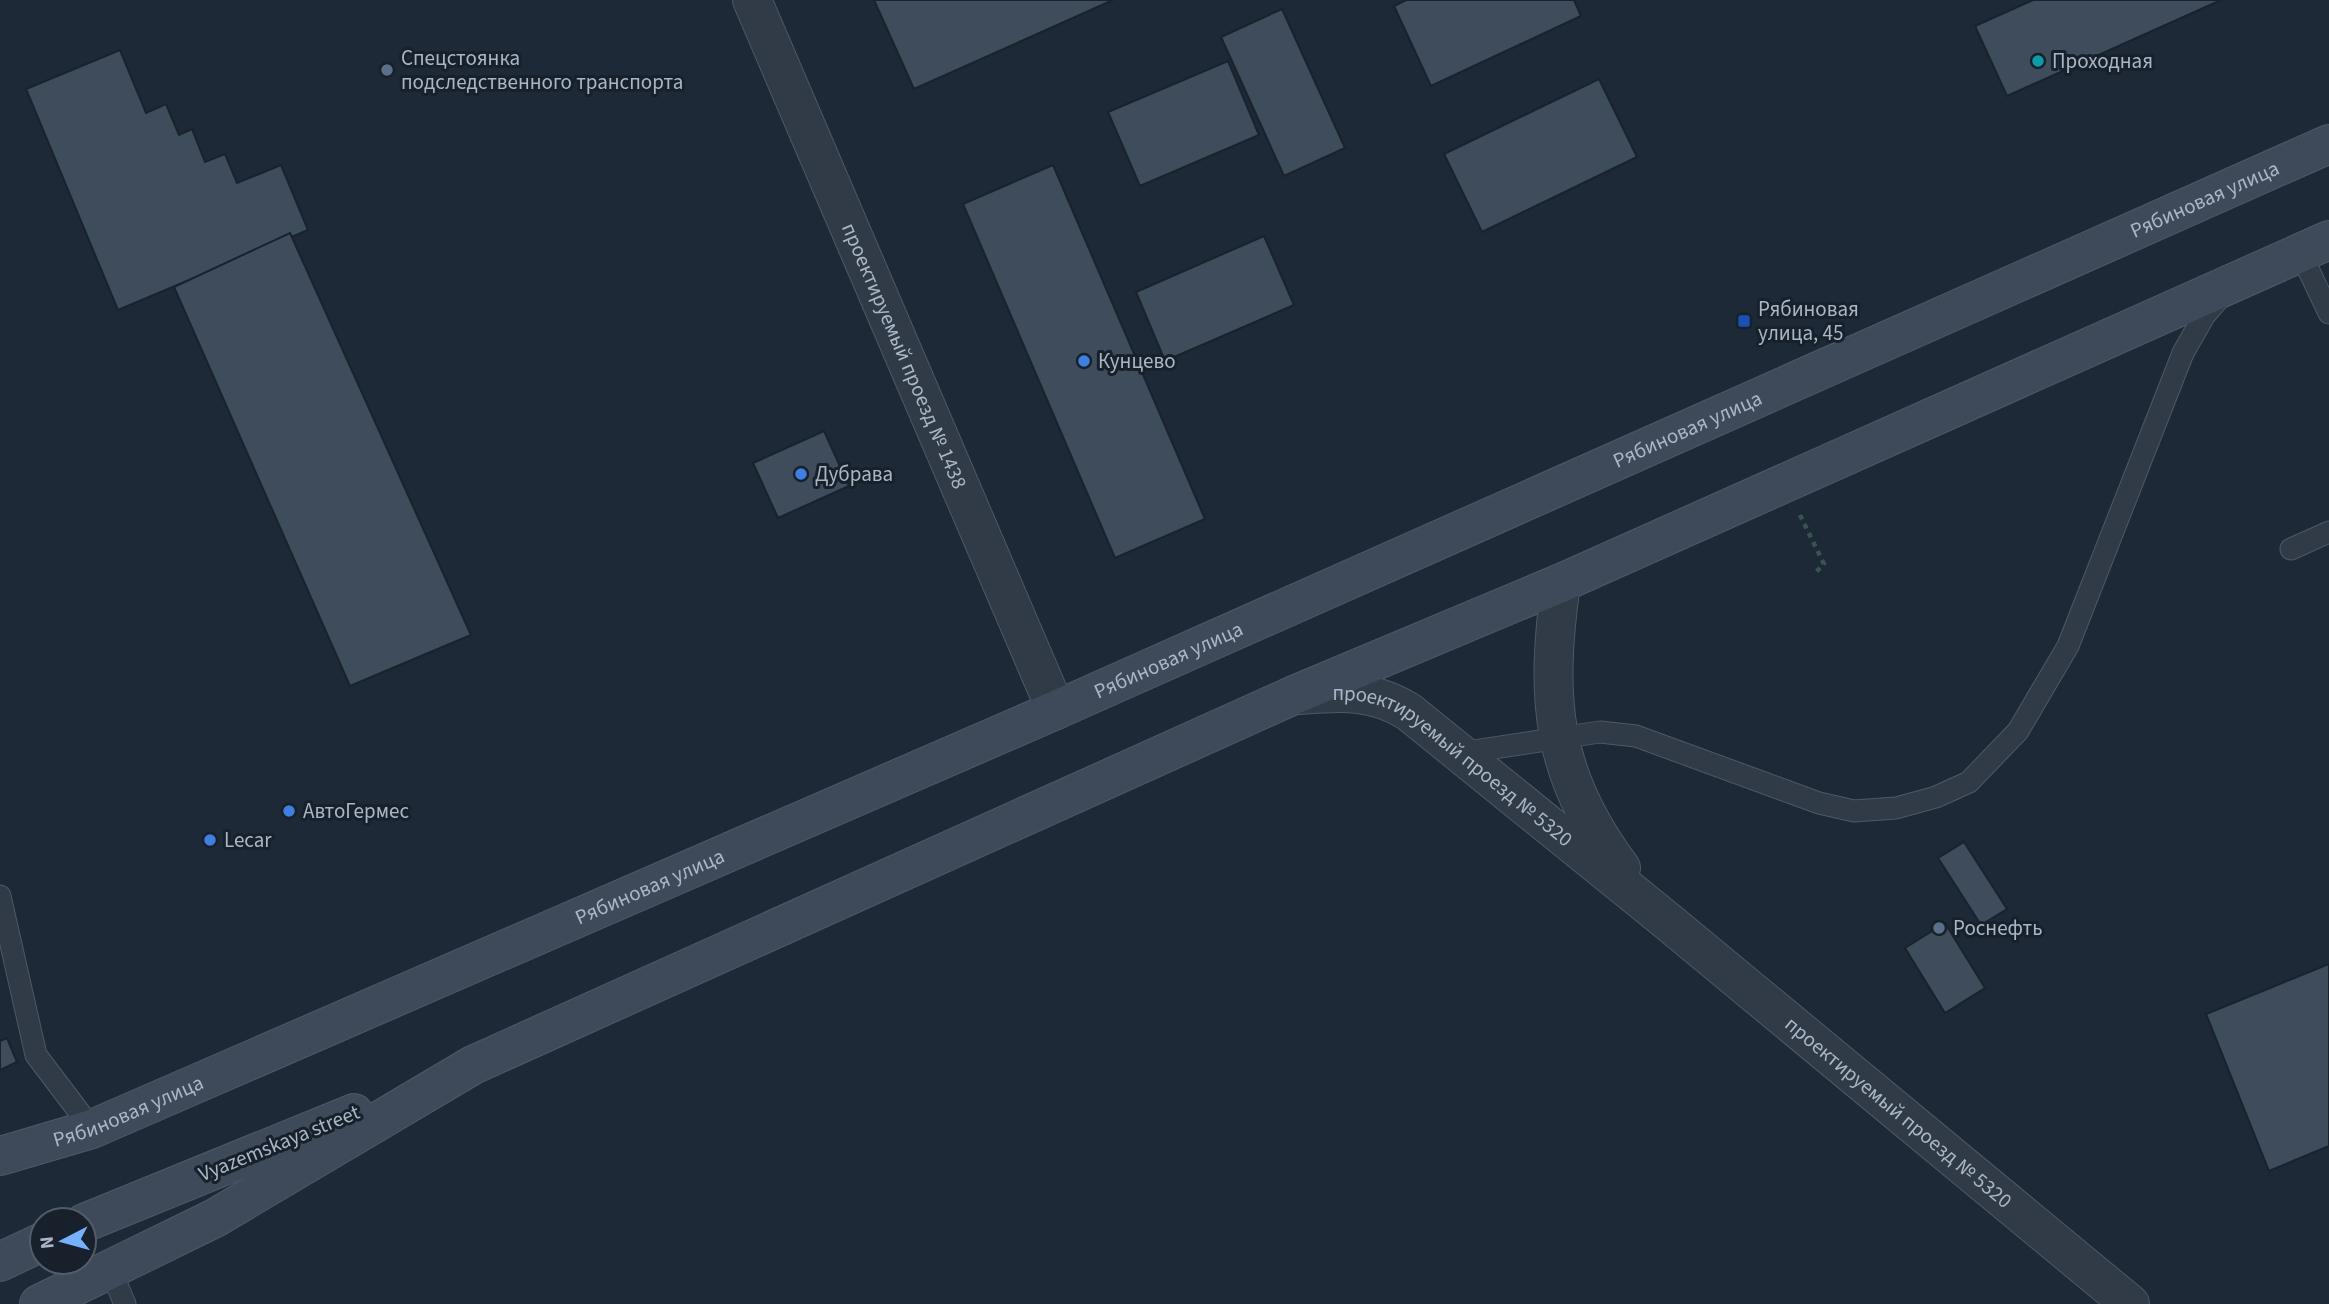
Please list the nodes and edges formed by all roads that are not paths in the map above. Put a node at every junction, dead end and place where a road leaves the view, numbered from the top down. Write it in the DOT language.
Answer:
graph roads {
  1 [pos="752,0"];
  2 [pos="2329,144"];
  3 [pos="2314,246"];
  4 [pos="2233,282"];
  5 [pos="2329,313"];
  6 [pos="2329,532"];
  7 [pos="2291,549"];
  8 [pos="1561,583"];
  9 [pos="1294,695"];
  10 [pos="1056,710"];
  11 [pos="1557,736"];
  12 [pos="1460,753"];
  13 [pos="0,895"];
  14 [pos="1666,920"];
  15 [pos="473,1065"];
  16 [pos="92,1129"];
  17 [pos="0,1156"];
  18 [pos="0,1173"];
  19 [pos="98,1217"];
  20 [pos="28,1249"];
  21 [pos="0,1262"];
  22 [pos="110,1269"];
  23 [pos="39,1304"];
  24 [pos="125,1304"];
  25 [pos="2130,1304"];
  1 -- 10 [label="street, проектируемый проезд № 1438"];
  2 -- 10 [label="main road, Рябиновая улица"];
  3 -- 4 [label="main road"];
  3 -- 5 [label="lane"];
  4 -- 8 [label="main road"];
  4 -- 11 [label="lane"];
  6 -- 7 [label="lane"];
  8 -- 9 [label="main road"];
  8 -- 11 [label="street, проектируемый проезд № 5320"];
  9 -- 12 [label="street, проектируемый проезд № 5320"];
  9 -- 15 [label="main road"];
  10 -- 16 [label="main road, Рябиновая улица"];
  11 -- 12 [label="lane"];
  11 -- 14 [label="street, проектируемый проезд № 5320"];
  12 -- 14 [label="street, проектируемый проезд № 5320"];
  13 -- 16 [label="lane"];
  14 -- 25 [label="street, проектируемый проезд № 5320"];
  15 -- 19 [label="main road, Vyazemskaya street"];
  15 -- 22 [label="main road"];
  16 -- 17 [label="main road, Рябиновая улица"];
  16 -- 18 [label="main road"];
  20 -- 21 [label="main road"];
  22 -- 23 [label="main road"];
  22 -- 24 [label="lane"];
}
